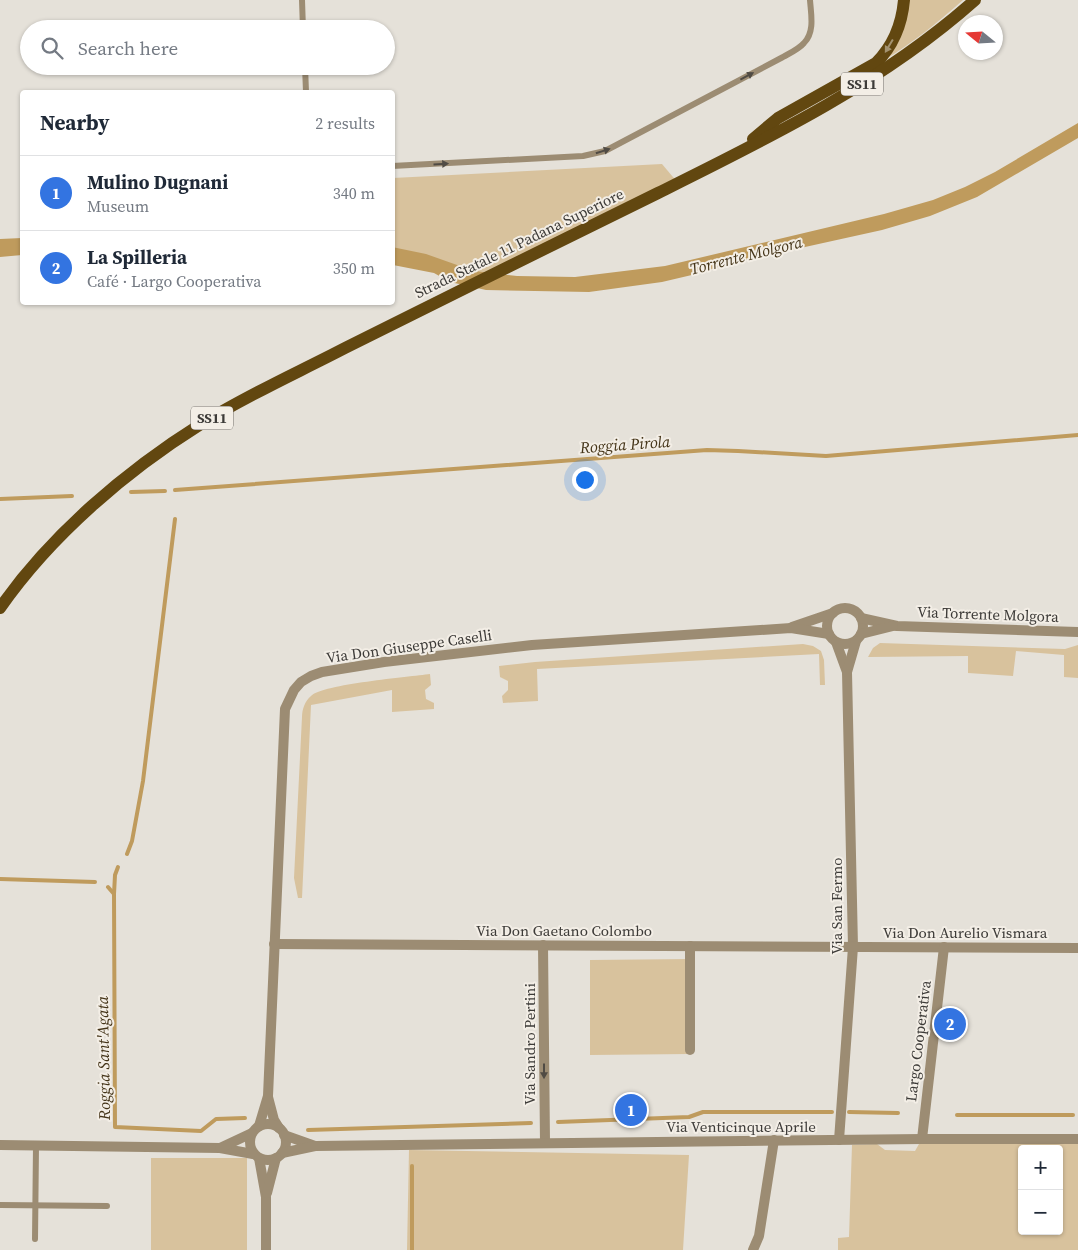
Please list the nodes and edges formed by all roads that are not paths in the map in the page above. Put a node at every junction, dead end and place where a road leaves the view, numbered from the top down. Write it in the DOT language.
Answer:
graph roads {
  1 [pos="302,0"];
  2 [pos="810,0"];
  3 [pos="904,0"];
  4 [pos="976,0"];
  5 [pos="303,20"];
  6 [pos="305,75"];
  7 [pos="306,90"];
  8 [pos="738,153"];
  9 [pos="395,166"];
  10 [pos="0,608"];
  11 [pos="833,613"];
  12 [pos="861,618"];
  13 [pos="896,626"];
  14 [pos="791,628"];
  15 [pos="1078,632"];
  16 [pos="833,638"];
  17 [pos="859,638"];
  18 [pos="847,672"];
  19 [pos="274,944"];
  20 [pos="544,945"];
  21 [pos="690,946"];
  22 [pos="853,947"];
  23 [pos="944,947"];
  24 [pos="1078,948"];
  25 [pos="690,1050"];
  26 [pos="268,1096"];
  27 [pos="256,1129"];
  28 [pos="281,1131"];
  29 [pos="922,1139"];
  30 [pos="1078,1139"];
  31 [pos="774,1140"];
  32 [pos="839,1140"];
  33 [pos="545,1143"];
  34 [pos="0,1145"];
  35 [pos="36,1146"];
  36 [pos="315,1146"];
  37 [pos="220,1148"];
  38 [pos="256,1156"];
  39 [pos="279,1156"];
  40 [pos="266,1197"];
  41 [pos="0,1205"];
  42 [pos="35,1206"];
  43 [pos="107,1206"];
  44 [pos="35,1239"];
  45 [pos="266,1250"];
  46 [pos="753,1250"];
  1 -- 5 [label="lane"];
  9 -- 2 [label="lane, one-way"];
  3 -- 8 [label="main road, one-way"];
  4 -- 8 [label="main road, Strada Statale 11 Padana Superiore / SS11"];
  6 -- 7 [label="lane"];
  8 -- 10 [label="main road, Strada Statale 11 Padana Superiore / SS11"];
  11 -- 12 [label="street, Via Torrente Molgora"];
  11 -- 14 [label="street, Via Don Giuseppe Caselli"];
  11 -- 16 [label="street"];
  12 -- 13 [label="street, Via Torrente Molgora"];
  12 -- 17 [label="street"];
  13 -- 15 [label="street, Via Torrente Molgora"];
  13 -- 17 [label="street, Via Torrente Molgora"];
  14 -- 16 [label="street, Via Don Giuseppe Caselli"];
  14 -- 19 [label="street, Via Don Giuseppe Caselli"];
  16 -- 17 [label="street, Via Torrente Molgora"];
  16 -- 18 [label="street"];
  17 -- 18 [label="street"];
  18 -- 22 [label="street, Via San Fermo"];
  19 -- 20 [label="street, Via Don Gaetano Colombo"];
  19 -- 26 [label="street, Via Don Giuseppe Caselli"];
  20 -- 21 [label="street, Via Don Gaetano Colombo"];
  20 -- 33 [label="street, Via Sandro Pertini, one-way"];
  21 -- 22 [label="street, Via Don Gaetano Colombo"];
  21 -- 25 [label="street"];
  22 -- 23 [label="street, Via Don Aurelio Vismara"];
  22 -- 32 [label="street, Via San Fermo"];
  23 -- 24 [label="street, Via Don Aurelio Vismara"];
  23 -- 29 [label="street, Largo Cooperativa"];
  26 -- 27 [label="street, Via Don Giuseppe Caselli"];
  26 -- 28 [label="street, Via Don Giuseppe Caselli"];
  27 -- 28 [label="street"];
  27 -- 37 [label="street"];
  27 -- 38 [label="street"];
  28 -- 36 [label="street, Via Venticinque Aprile"];
  28 -- 39 [label="street"];
  29 -- 30 [label="street, Via Venticinque Aprile"];
  29 -- 32 [label="street, Via Venticinque Aprile"];
  31 -- 32 [label="street, Via Venticinque Aprile"];
  31 -- 33 [label="street, Via Venticinque Aprile"];
  31 -- 46 [label="street"];
  33 -- 36 [label="street, Via Venticinque Aprile"];
  34 -- 35 [label="street"];
  35 -- 37 [label="street"];
  35 -- 42 [label="lane"];
  36 -- 39 [label="street, Via Venticinque Aprile"];
  37 -- 38 [label="street"];
  38 -- 39 [label="street"];
  38 -- 40 [label="street"];
  39 -- 40 [label="street"];
  40 -- 45 [label="street"];
  41 -- 42 [label="lane"];
  42 -- 43 [label="lane"];
  42 -- 44 [label="lane"];
}
